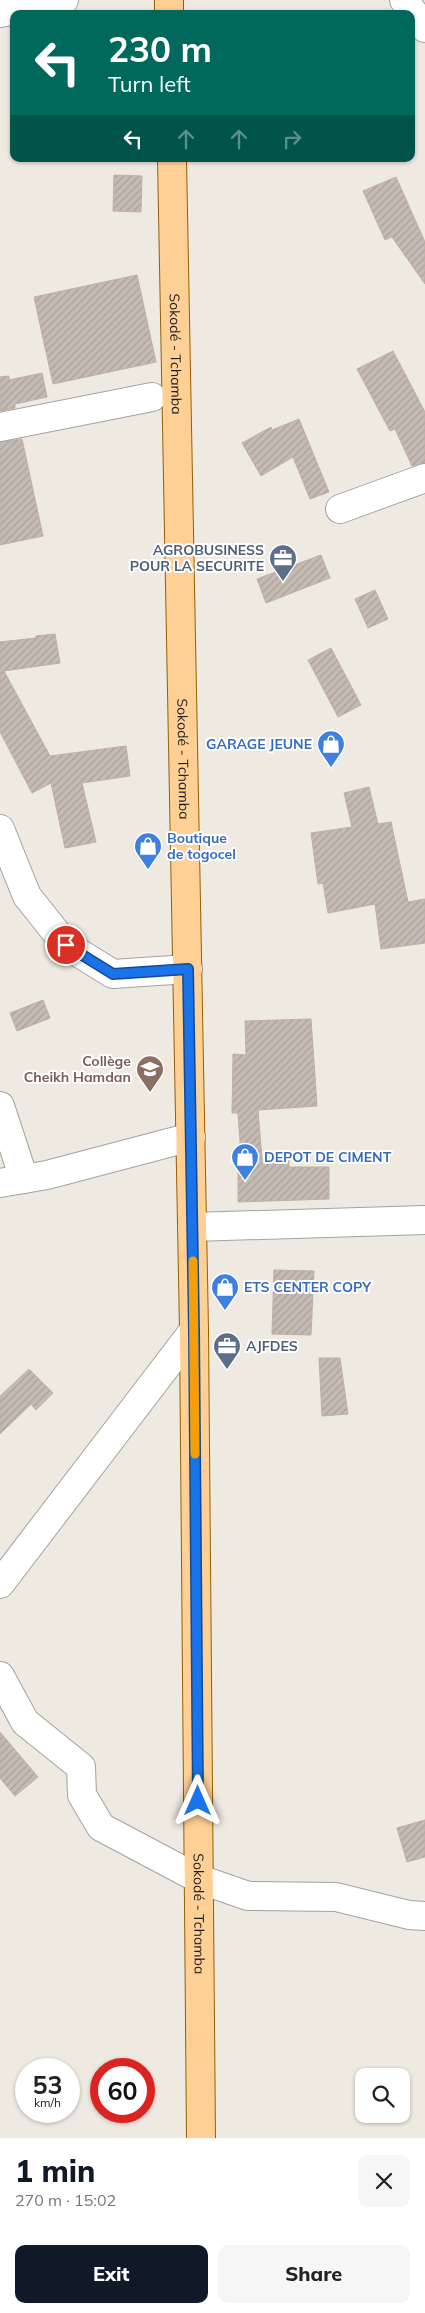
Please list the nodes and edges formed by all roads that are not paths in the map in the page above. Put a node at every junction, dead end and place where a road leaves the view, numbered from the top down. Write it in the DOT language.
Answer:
graph roads {
  1 [pos="64,0"];
  2 [pos="15,10"];
  3 [pos="415,15"];
  4 [pos="425,28"];
  5 [pos="172,162"];
  6 [pos="152,397"];
  7 [pos="0,427"];
  8 [pos="425,478"];
  9 [pos="340,509"];
  10 [pos="0,829"];
  11 [pos="188,969"];
  12 [pos="0,1106"];
  13 [pos="191,1137"];
  14 [pos="12,1181"];
  15 [pos="425,1220"];
  16 [pos="192,1227"];
  17 [pos="194,1330"];
  18 [pos="0,1584"];
  19 [pos="0,1676"];
  20 [pos="199,1879"];
  21 [pos="425,1916"];
  22 [pos="200,2138"];
  1 -- 2 [label="street"];
  3 -- 4 [label="street"];
  5 -- 11 [label="main road, Sokodé - Tchamba"];
  6 -- 7 [label="street"];
  8 -- 9 [label="street"];
  10 -- 11 [label="street"];
  11 -- 13 [label="main road, Sokodé - Tchamba"];
  12 -- 14 [label="street"];
  13 -- 14 [label="street"];
  13 -- 16 [label="main road, Sokodé - Tchamba"];
  15 -- 16 [label="street"];
  16 -- 17 [label="main road, Sokodé - Tchamba"];
  17 -- 18 [label="street"];
  17 -- 20 [label="main road, Sokodé - Tchamba"];
  19 -- 20 [label="street"];
  20 -- 21 [label="street"];
  20 -- 22 [label="main road, Sokodé - Tchamba"];
}
